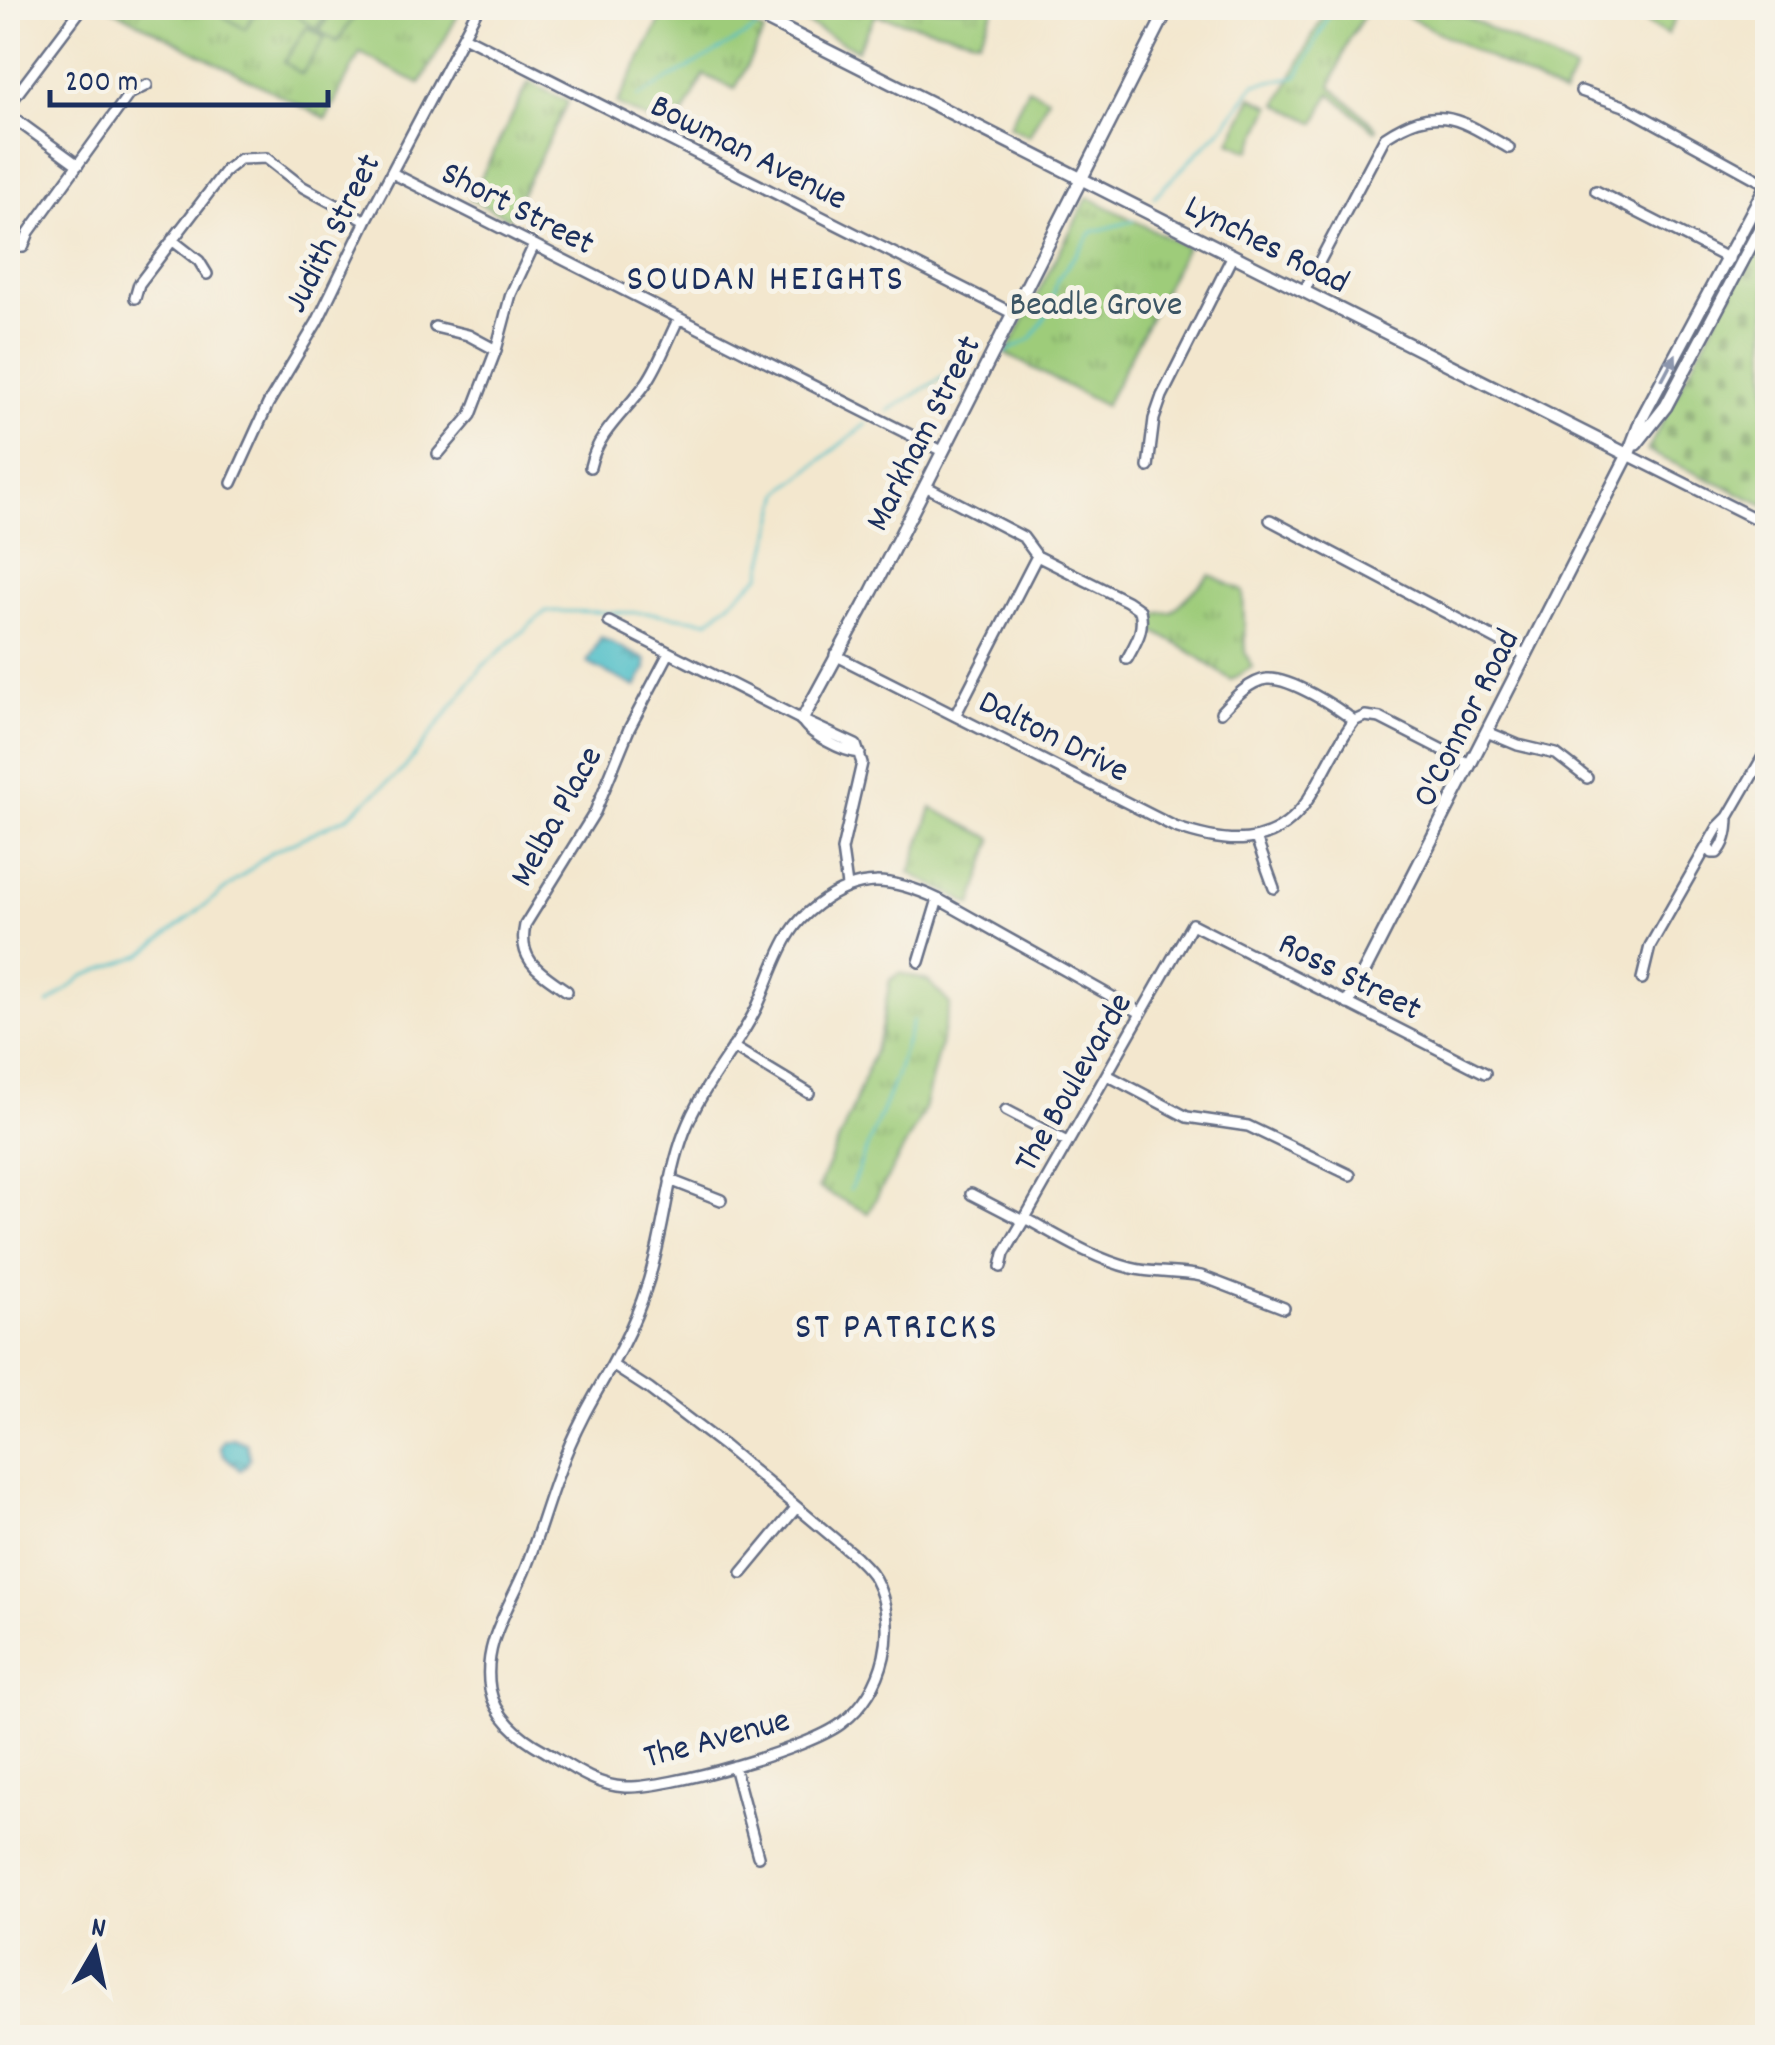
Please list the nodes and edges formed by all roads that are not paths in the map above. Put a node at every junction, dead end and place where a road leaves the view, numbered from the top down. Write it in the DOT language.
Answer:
graph roads {
  1 [pos="478,8"];
  2 [pos="744,8"];
  3 [pos="1168,8"];
  4 [pos="75,10"];
  5 [pos="464,36"];
  6 [pos="147,85"];
  7 [pos="1581,92"];
  8 [pos="8,106"];
  9 [pos="8,114"];
  10 [pos="1510,148"];
  11 [pos="78,164"];
  12 [pos="392,173"];
  13 [pos="1081,178"];
  14 [pos="1767,183"];
  15 [pos="1596,191"];
  16 [pos="1768,213"];
  17 [pos="366,221"];
  18 [pos="172,240"];
  19 [pos="534,244"];
  20 [pos="23,247"];
  21 [pos="1233,255"];
  22 [pos="1728,258"];
  23 [pos="1741,264"];
  24 [pos="207,274"];
  25 [pos="1304,291"];
  26 [pos="136,298"];
  27 [pos="1012,313"];
  28 [pos="678,318"];
  29 [pos="436,327"];
  30 [pos="496,350"];
  31 [pos="942,451"];
  32 [pos="438,454"];
  33 [pos="1628,456"];
  34 [pos="590,466"];
  35 [pos="1148,467"];
  36 [pos="232,483"];
  37 [pos="925,486"];
  38 [pos="1270,520"];
  39 [pos="1768,525"];
  40 [pos="1038,556"];
  41 [pos="609,622"];
  42 [pos="669,653"];
  43 [pos="836,655"];
  44 [pos="1526,655"];
  45 [pos="1127,660"];
  46 [pos="1221,712"];
  47 [pos="956,714"];
  48 [pos="802,720"];
  49 [pos="1354,720"];
  50 [pos="1487,732"];
  51 [pos="1768,748"];
  52 [pos="1470,764"];
  53 [pos="1587,778"];
  54 [pos="1256,838"];
  55 [pos="847,886"];
  56 [pos="1274,888"];
  57 [pos="938,899"];
  58 [pos="1192,924"];
  59 [pos="919,962"];
  60 [pos="1642,979"];
  61 [pos="568,991"];
  62 [pos="1348,1003"];
  63 [pos="1141,1014"];
  64 [pos="734,1048"];
  65 [pos="1485,1073"];
  66 [pos="1106,1074"];
  67 [pos="809,1093"];
  68 [pos="1006,1110"];
  69 [pos="1067,1142"];
  70 [pos="1350,1176"];
  71 [pos="670,1180"];
  72 [pos="971,1194"];
  73 [pos="721,1200"];
  74 [pos="1024,1219"];
  75 [pos="1001,1267"];
  76 [pos="1284,1308"];
  77 [pos="612,1365"];
  78 [pos="796,1508"];
  79 [pos="742,1573"];
  80 [pos="734,1766"];
  81 [pos="758,1856"];
  1 -- 5 [label="street, Judith Street"];
  2 -- 13 [label="street, Lynches Road"];
  3 -- 13 [label="street, Markham Street"];
  4 -- 8 [label="street"];
  5 -- 12 [label="street, Judith Street"];
  5 -- 27 [label="street, Bowman Avenue"];
  6 -- 11 [label="street"];
  7 -- 14 [label="street"];
  9 -- 11 [label="street"];
  10 -- 25 [label="street"];
  11 -- 20 [label="street"];
  12 -- 17 [label="street, Judith Street"];
  12 -- 19 [label="street, Short Street"];
  13 -- 21 [label="street, Lynches Road"];
  13 -- 27 [label="street, Markham Street"];
  14 -- 22 [label="street, O'Connor Road"];
  15 -- 22 [label="street"];
  16 -- 23 [label="street, O'Connor Road"];
  17 -- 18 [label="street"];
  17 -- 36 [label="street, Judith Street"];
  18 -- 24 [label="street"];
  18 -- 26 [label="street"];
  19 -- 28 [label="street, Short Street"];
  19 -- 30 [label="street"];
  21 -- 25 [label="street, Lynches Road"];
  21 -- 35 [label="street"];
  22 -- 23 [label="street"];
  33 -- 22 [label="street, O'Connor Road, one-way"];
  23 -- 33 [label="street, O'Connor Road"];
  25 -- 33 [label="street, Lynches Road"];
  27 -- 31 [label="street, Markham Street"];
  28 -- 31 [label="street, Short Street"];
  28 -- 34 [label="street"];
  29 -- 30 [label="street"];
  30 -- 32 [label="street"];
  31 -- 37 [label="street, Markham Street"];
  33 -- 39 [label="street, Lynches Road"];
  33 -- 44 [label="street, O'Connor Road"];
  37 -- 40 [label="street"];
  37 -- 43 [label="street, Markham Street"];
  38 -- 44 [label="street"];
  40 -- 45 [label="street"];
  40 -- 47 [label="street"];
  41 -- 42 [label="street"];
  42 -- 48 [label="street"];
  42 -- 61 [label="street, Melba Place"];
  43 -- 47 [label="street, Dalton Drive"];
  43 -- 48 [label="street, Markham Street"];
  44 -- 50 [label="street, O'Connor Road"];
  46 -- 49 [label="street"];
  47 -- 54 [label="street, Dalton Drive"];
  48 -- 55 [label="street"];
  49 -- 52 [label="street"];
  49 -- 54 [label="street"];
  50 -- 52 [label="street, O'Connor Road"];
  50 -- 53 [label="street"];
  51 -- 60 [label="street"];
  52 -- 62 [label="street, O'Connor Road"];
  54 -- 56 [label="street"];
  55 -- 57 [label="street"];
  55 -- 64 [label="street, The Avenue"];
  57 -- 59 [label="street"];
  57 -- 63 [label="street"];
  58 -- 62 [label="street, Ross Street"];
  58 -- 63 [label="street, The Boulevarde"];
  62 -- 65 [label="street, Ross Street"];
  63 -- 66 [label="street, The Boulevarde"];
  64 -- 67 [label="street"];
  64 -- 71 [label="street, The Avenue"];
  66 -- 69 [label="street, The Boulevarde"];
  66 -- 70 [label="street"];
  68 -- 69 [label="street"];
  69 -- 74 [label="street, The Boulevarde"];
  71 -- 73 [label="street"];
  71 -- 77 [label="street, The Avenue"];
  72 -- 74 [label="street"];
  74 -- 75 [label="street, The Boulevarde"];
  74 -- 76 [label="street"];
  77 -- 78 [label="street, The Avenue"];
  77 -- 80 [label="street, The Avenue"];
  78 -- 79 [label="street"];
  78 -- 80 [label="street, The Avenue"];
  80 -- 81 [label="street"];
}
